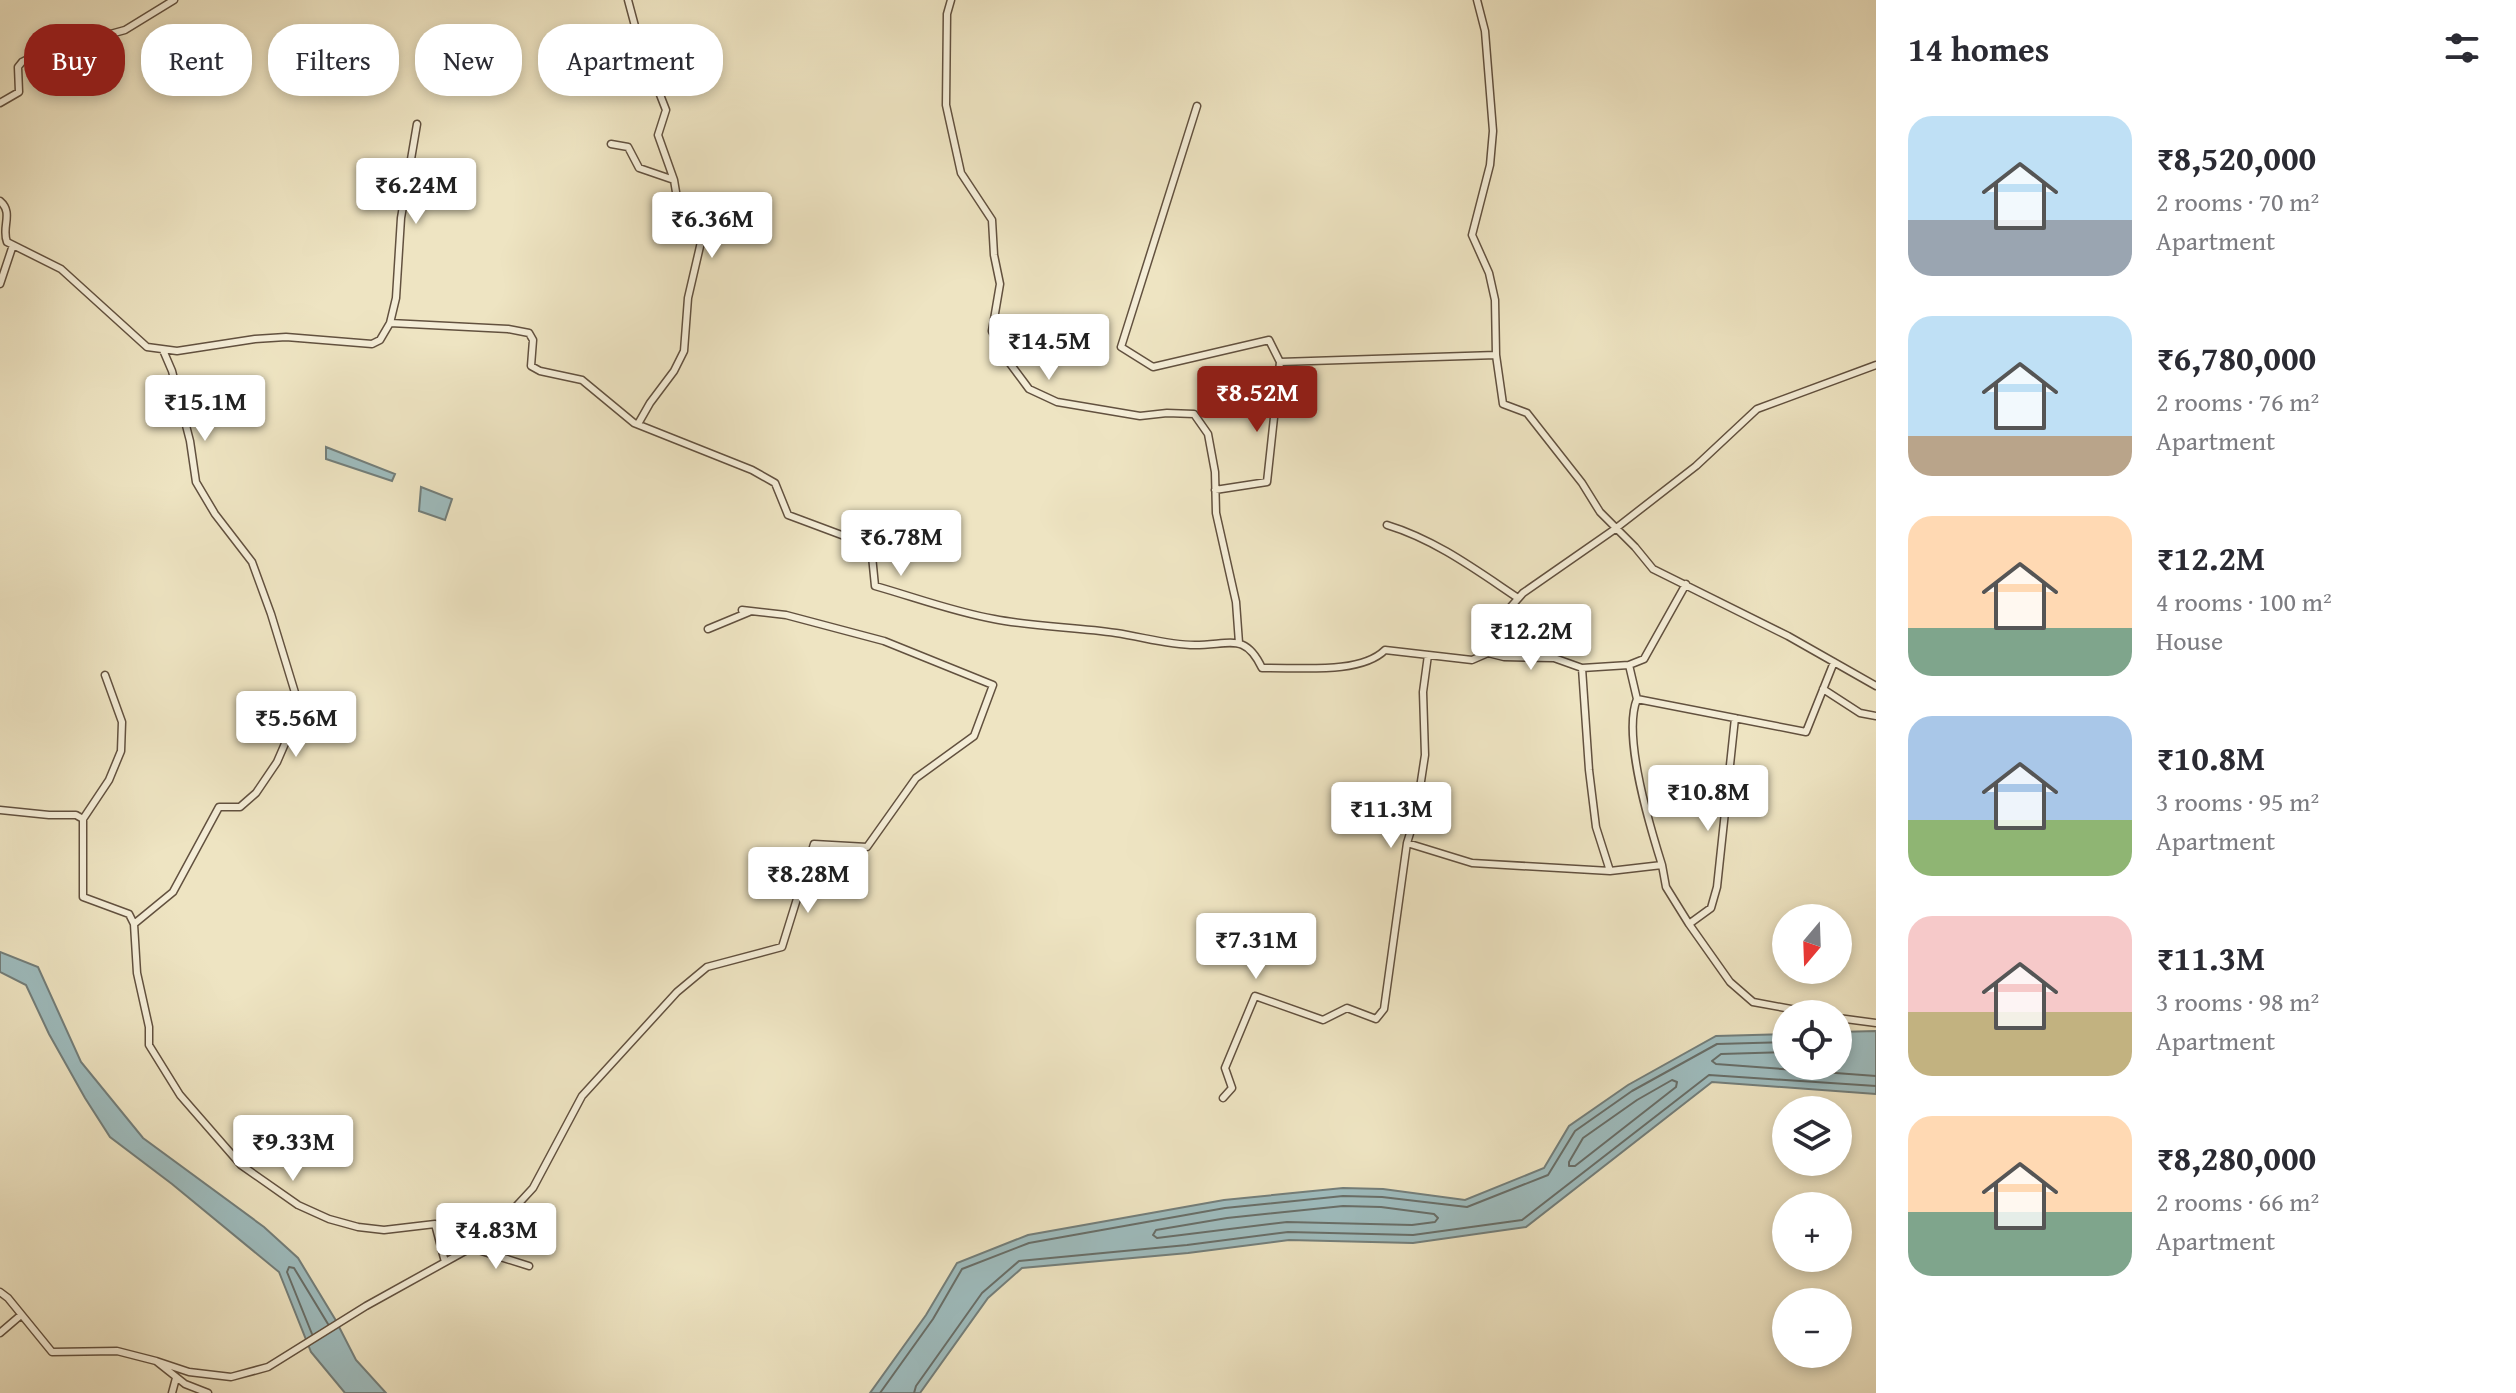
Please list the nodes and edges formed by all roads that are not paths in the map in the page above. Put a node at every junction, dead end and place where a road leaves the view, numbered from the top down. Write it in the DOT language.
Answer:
graph roads {
  1 [pos="174,0"];
  2 [pos="628,0"];
  3 [pos="951,0"];
  4 [pos="1477,0"];
  5 [pos="0,103"];
  6 [pos="1197,106"];
  7 [pos="417,124"];
  8 [pos="611,144"];
  9 [pos="674,180"];
  10 [pos="0,201"];
  11 [pos="13,245"];
  12 [pos="0,284"];
  13 [pos="390,323"];
  14 [pos="163,350"];
  15 [pos="1496,355"];
  16 [pos="1280,362"];
  17 [pos="1876,365"];
  18 [pos="638,424"];
  19 [pos="1215,490"];
  20 [pos="1387,525"];
  21 [pos="1615,529"];
  22 [pos="1686,584"];
  23 [pos="1518,598"];
  24 [pos="742,610"];
  25 [pos="752,611"];
  26 [pos="708,629"];
  27 [pos="1239,643"];
  28 [pos="1488,653"];
  29 [pos="1428,655"];
  30 [pos="1834,662"];
  31 [pos="1629,665"];
  32 [pos="1582,668"];
  33 [pos="105,675"];
  34 [pos="1876,686"];
  35 [pos="1823,689"];
  36 [pos="1637,699"];
  37 [pos="1876,716"];
  38 [pos="1735,718"];
  39 [pos="0,810"];
  40 [pos="83,819"];
  41 [pos="1407,843"];
  42 [pos="1662,865"];
  43 [pos="1610,871"];
  44 [pos="134,924"];
  45 [pos="1689,924"];
  46 [pos="1772,1006"];
  47 [pos="1852,1020"];
  48 [pos="1876,1023"];
  49 [pos="1223,1098"];
  50 [pos="472,1248"];
  51 [pos="445,1262"];
  52 [pos="529,1266"];
  53 [pos="0,1292"];
  54 [pos="21,1315"];
  55 [pos="0,1333"];
  56 [pos="156,1361"];
  57 [pos="176,1378"];
  58 [pos="172,1393"];
  59 [pos="208,1393"];
  1 -- 5 [label="street"];
  2 -- 9 [label="street"];
  3 -- 19 [label="street"];
  4 -- 15 [label="street"];
  6 -- 16 [label="street"];
  7 -- 13 [label="street"];
  8 -- 9 [label="street"];
  9 -- 18 [label="street"];
  10 -- 11 [label="street"];
  11 -- 12 [label="street"];
  11 -- 14 [label="street"];
  13 -- 14 [label="street"];
  13 -- 18 [label="street"];
  14 -- 44 [label="street"];
  15 -- 16 [label="street"];
  15 -- 21 [label="street"];
  16 -- 19 [label="street"];
  17 -- 21 [label="street"];
  18 -- 27 [label="street"];
  19 -- 27 [label="street"];
  20 -- 23 [label="street"];
  21 -- 22 [label="street"];
  21 -- 23 [label="street"];
  22 -- 30 [label="street"];
  22 -- 31 [label="street"];
  23 -- 28 [label="street"];
  24 -- 25 [label="street"];
  25 -- 26 [label="street"];
  25 -- 50 [label="street"];
  27 -- 29 [label="street"];
  28 -- 29 [label="street"];
  28 -- 32 [label="street"];
  29 -- 41 [label="street"];
  30 -- 34 [label="street"];
  30 -- 35 [label="street"];
  31 -- 32 [label="street"];
  31 -- 36 [label="street"];
  32 -- 43 [label="street"];
  33 -- 40 [label="street"];
  35 -- 37 [label="street"];
  35 -- 38 [label="street"];
  36 -- 38 [label="street"];
  36 -- 42 [label="street"];
  38 -- 45 [label="street"];
  39 -- 40 [label="street"];
  40 -- 44 [label="street"];
  41 -- 43 [label="street"];
  41 -- 49 [label="street"];
  42 -- 43 [label="street"];
  42 -- 45 [label="street"];
  44 -- 51 [label="street"];
  45 -- 46 [label="street"];
  47 -- 48 [label="street"];
  50 -- 51 [label="street"];
  50 -- 52 [label="street"];
  51 -- 56 [label="street"];
  53 -- 54 [label="street"];
  54 -- 55 [label="street"];
  54 -- 56 [label="street"];
  56 -- 57 [label="street"];
  57 -- 58 [label="street"];
  57 -- 59 [label="street"];
}
